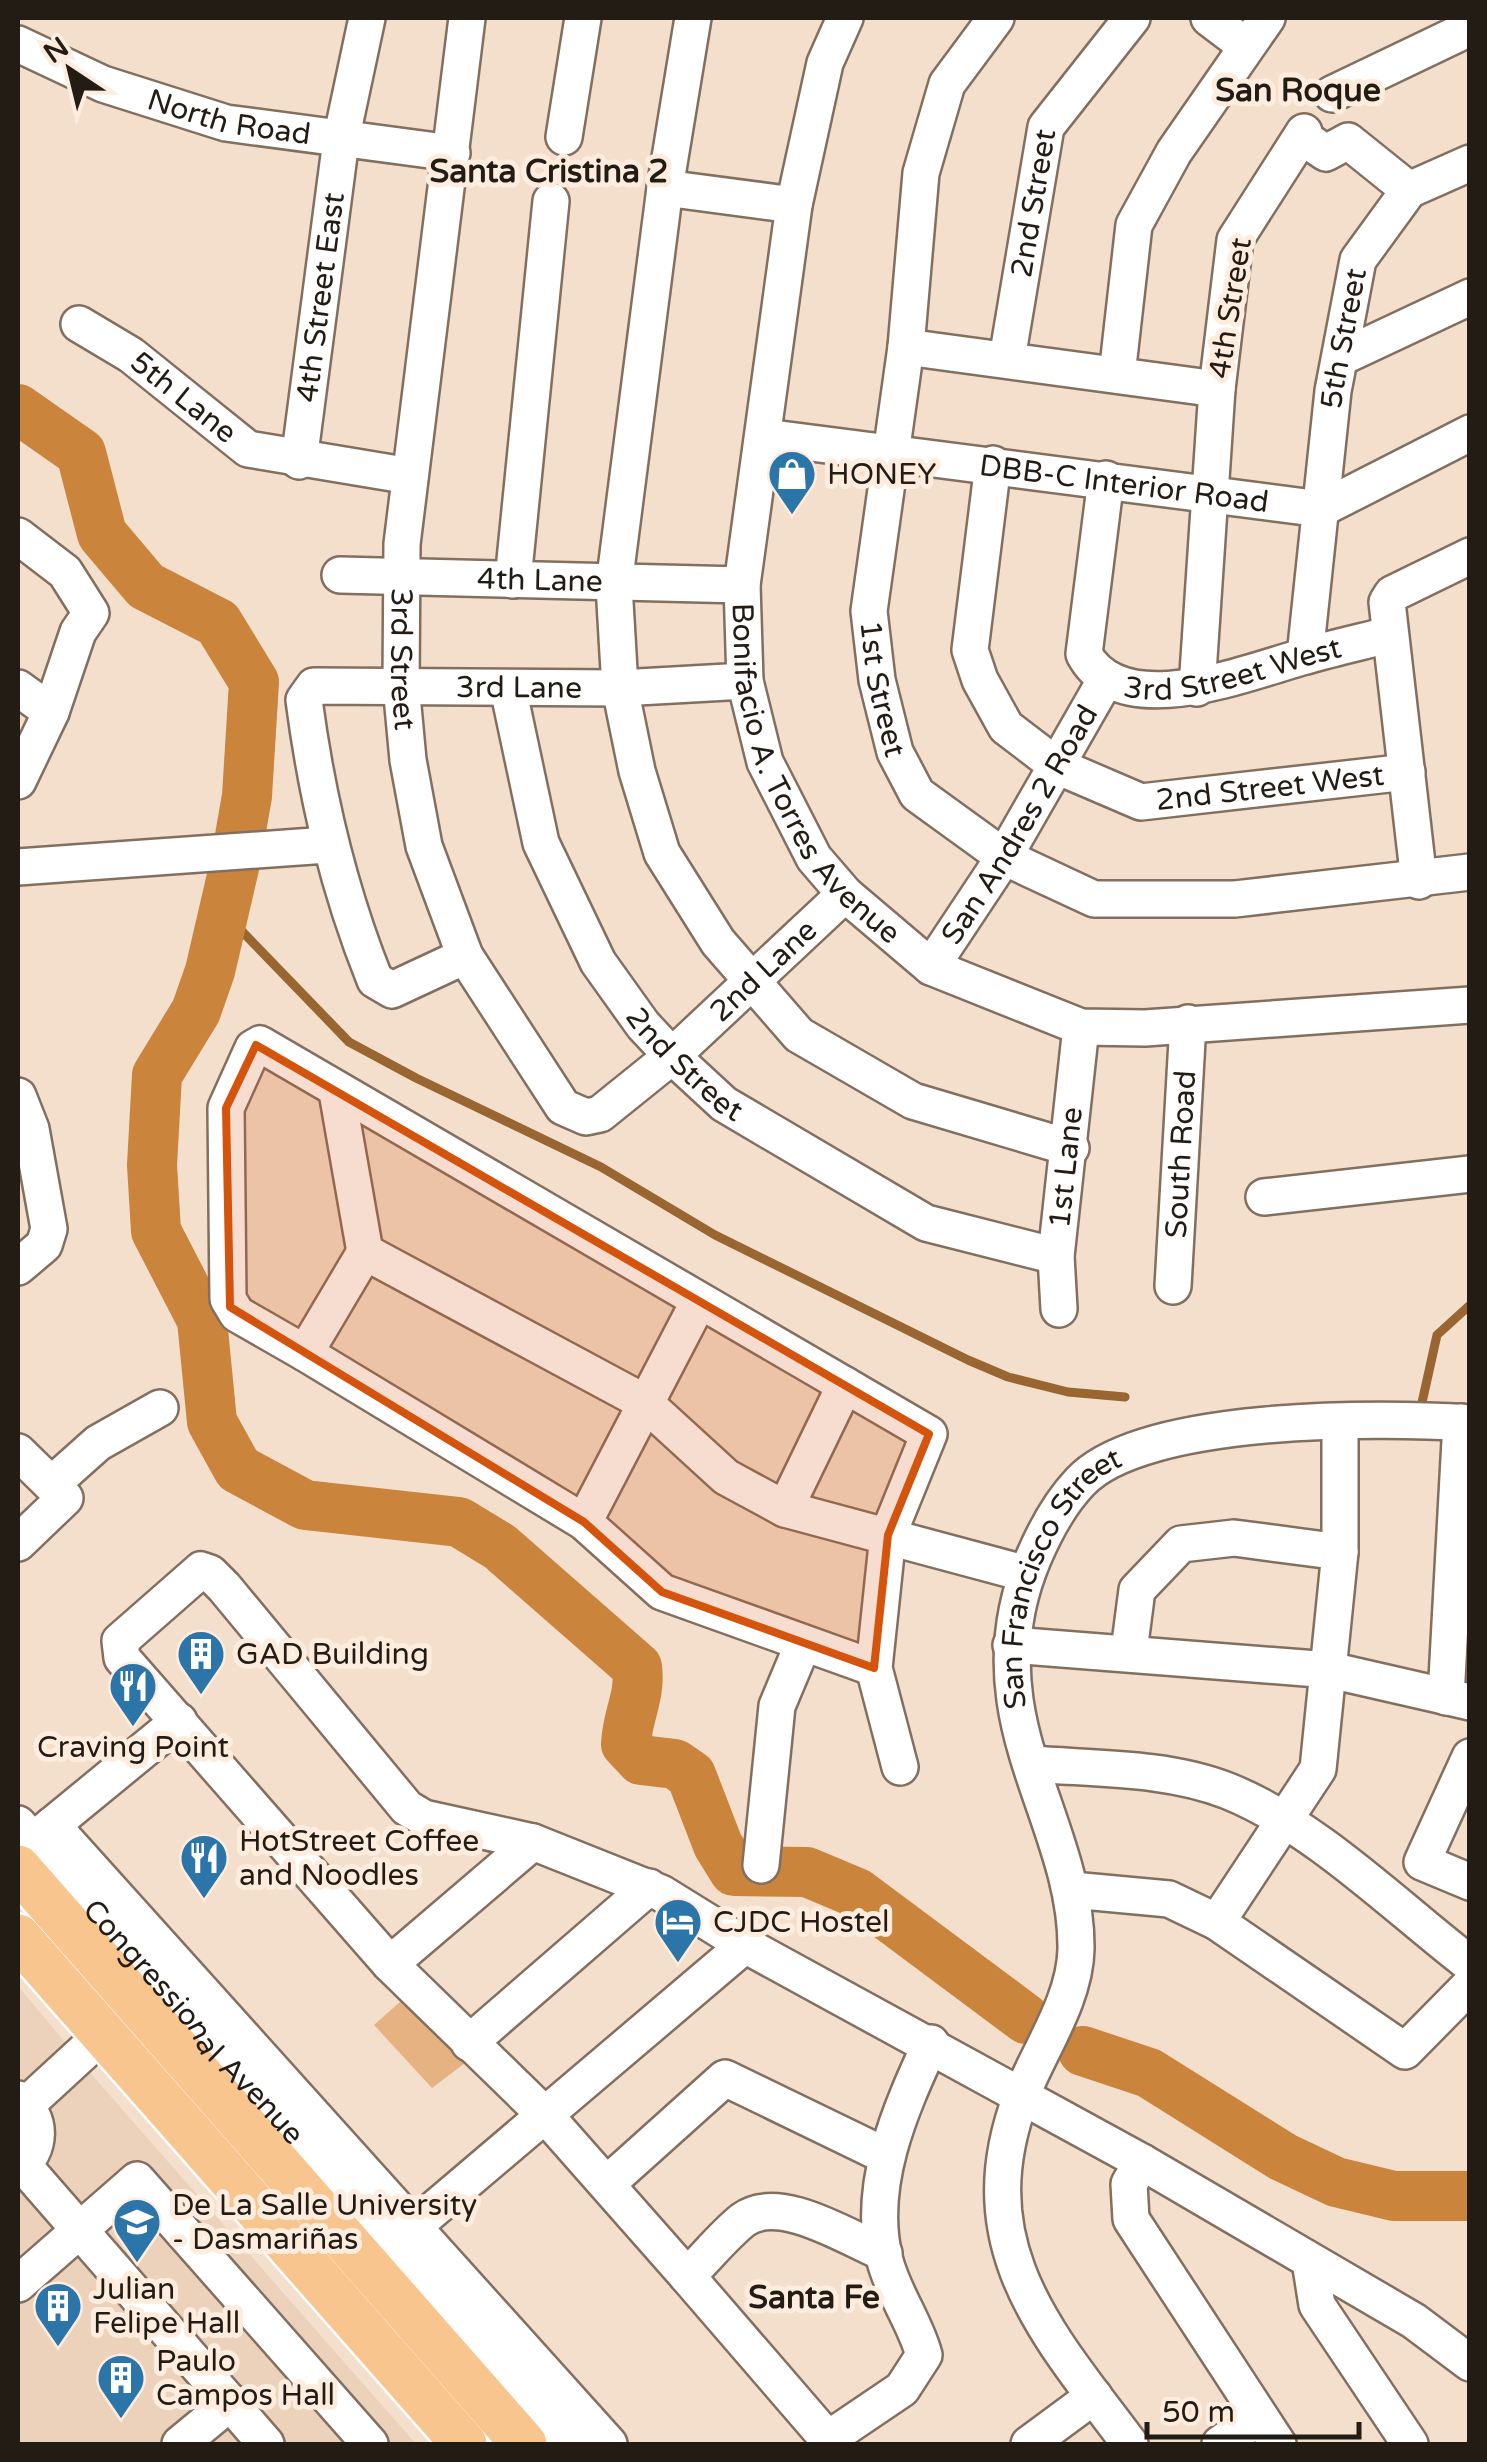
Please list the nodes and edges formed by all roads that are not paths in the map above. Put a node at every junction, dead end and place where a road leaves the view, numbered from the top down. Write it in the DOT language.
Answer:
graph roads {
  1 [pos="367,18"];
  2 [pos="467,18"];
  3 [pos="583,18"];
  4 [pos="692,18"];
  5 [pos="845,18"];
  6 [pos="996,18"];
  7 [pos="1132,18"];
  8 [pos="1210,18"];
  9 [pos="1267,18"];
  10 [pos="1470,28"];
  11 [pos="18,44"];
  12 [pos="1246,46"];
  13 [pos="1332,94"];
  14 [pos="455,136"];
  15 [pos="564,137"];
  16 [pos="341,140"];
  17 [pos="1470,162"];
  18 [pos="665,188"];
  19 [pos="1409,190"];
  20 [pos="551,202"];
  21 [pos="794,205"];
  22 [pos="1470,297"];
  23 [pos="79,324"];
  24 [pos="906,347"];
  25 [pos="1340,358"];
  26 [pos="1007,359"];
  27 [pos="1117,375"];
  28 [pos="1216,389"];
  29 [pos="1470,433"];
  30 [pos="764,437"];
  31 [pos="890,452"];
  32 [pos="298,461"];
  33 [pos="993,464"];
  34 [pos="410,476"];
  35 [pos="1106,480"];
  36 [pos="1210,496"];
  37 [pos="1322,509"];
  38 [pos="18,536"];
  39 [pos="1470,556"];
  40 [pos="340,575"];
  41 [pos="400,580"];
  42 [pos="513,580"];
  43 [pos="614,585"];
  44 [pos="742,586"];
  45 [pos="1388,636"];
  46 [pos="1305,656"];
  47 [pos="1106,679"];
  48 [pos="745,681"];
  49 [pos="401,686"];
  50 [pos="18,688"];
  51 [pos="508,688"];
  52 [pos="620,688"];
  53 [pos="1197,688"];
  54 [pos="51,712"];
  55 [pos="1058,766"];
  56 [pos="1407,772"];
  57 [pos="18,780"];
  58 [pos="328,845"];
  59 [pos="1004,856"];
  60 [pos="24,870"];
  61 [pos="1470,872"];
  62 [pos="1419,881"];
  63 [pos="845,894"];
  64 [pos="466,956"];
  65 [pos="931,968"];
  66 [pos="750,979"];
  67 [pos="1470,1005"];
  68 [pos="1188,1023"];
  69 [pos="1082,1027"];
  70 [pos="672,1056"];
  71 [pos="337,1092"];
  72 [pos="18,1096"];
  73 [pos="586,1117"];
  74 [pos="1071,1148"];
  75 [pos="1470,1174"];
  76 [pos="1264,1197"];
  77 [pos="365,1252"];
  78 [pos="1056,1256"];
  79 [pos="18,1267"];
  80 [pos="1173,1286"];
  81 [pos="699,1301"];
  82 [pos="1059,1309"];
  83 [pos="304,1352"];
  84 [pos="845,1385"];
  85 [pos="644,1402"];
  86 [pos="160,1408"];
  87 [pos="1340,1422"];
  88 [pos="1465,1422"];
  89 [pos="18,1452"];
  90 [pos="59,1491"];
  91 [pos="786,1509"];
  92 [pos="584,1522"];
  93 [pos="888,1535"];
  94 [pos="18,1543"];
  95 [pos="1340,1552"];
  96 [pos="1027,1574"];
  97 [pos="803,1644"];
  98 [pos="1012,1645"];
  99 [pos="1129,1651"];
  100 [pos="874,1668"];
  101 [pos="1330,1670"];
  102 [pos="1458,1699"];
  103 [pos="179,1721"];
  104 [pos="1470,1757"];
  105 [pos="1032,1764"];
  106 [pos="900,1767"];
  107 [pos="1286,1820"];
  108 [pos="27,1842"];
  109 [pos="533,1842"];
  110 [pos="760,1865"];
  111 [pos="1470,1882"];
  112 [pos="649,1886"];
  113 [pos="1072,1890"];
  114 [pos="1217,1922"];
  115 [pos="18,1938"];
  116 [pos="745,1945"];
  117 [pos="390,1964"];
  118 [pos="1468,1986"];
  119 [pos="101,2036"];
  120 [pos="931,2043"];
  121 [pos="469,2044"];
  122 [pos="1021,2098"];
  123 [pos="22,2102"];
  124 [pos="545,2115"];
  125 [pos="886,2156"];
  126 [pos="1142,2162"];
  127 [pos="20,2167"];
  128 [pos="608,2183"];
  129 [pos="412,2226"];
  130 [pos="80,2229"];
  131 [pos="884,2253"];
  132 [pos="1310,2260"];
  133 [pos="687,2276"];
  134 [pos="18,2284"];
  135 [pos="1470,2363"];
  136 [pos="1094,2396"];
  137 [pos="231,2402"];
  138 [pos="1269,2431"];
  139 [pos="512,2440"];
  140 [pos="830,2442"];
  141 [pos="185,2443"];
  142 [pos="266,2444"];
  143 [pos="370,2444"];
  144 [pos="464,2444"];
  145 [pos="572,2444"];
  146 [pos="608,2444"];
  147 [pos="1029,2444"];
  148 [pos="1130,2444"];
  149 [pos="1220,2444"];
  150 [pos="1410,2444"];
  1 -- 16 [label="street, 4th Street East"];
  2 -- 14 [label="street, 3rd Street"];
  3 -- 15 [label="street"];
  4 -- 18 [label="street"];
  5 -- 21 [label="street, Bonifacio A. Torres Avenue"];
  6 -- 24 [label="street, 1st Street"];
  7 -- 26 [label="street, 2nd Street"];
  8 -- 12 [label="street"];
  9 -- 12 [label="street"];
  10 -- 13 [label="street"];
  11 -- 16 [label="street, North Road"];
  12 -- 27 [label="street"];
  14 -- 16 [label="street, North Road"];
  14 -- 34 [label="street, 3rd Street"];
  16 -- 32 [label="street, 4th Street East"];
  17 -- 19 [label="street, 5th Street"];
  18 -- 21 [label="street"];
  18 -- 43 [label="street"];
  19 -- 25 [label="street, 5th Street"];
  19 -- 28 [label="street, 4th Street"];
  20 -- 42 [label="street"];
  21 -- 30 [label="street, Bonifacio A. Torres Avenue"];
  22 -- 25 [label="street"];
  23 -- 32 [label="street, 5th Lane"];
  24 -- 26 [label="street"];
  24 -- 31 [label="street, 1st Street"];
  25 -- 37 [label="street, 5th Street"];
  26 -- 27 [label="street"];
  27 -- 28 [label="street"];
  28 -- 36 [label="street, 4th Street"];
  29 -- 37 [label="street"];
  30 -- 31 [label="street, DBB-C Interior Road"];
  30 -- 44 [label="street, Bonifacio A. Torres Avenue"];
  31 -- 33 [label="street, DBB-C Interior Road"];
  31 -- 59 [label="street, 1st Street"];
  32 -- 34 [label="street, 5th Lane"];
  33 -- 35 [label="street, DBB-C Interior Road"];
  33 -- 55 [label="street, 2nd Street West"];
  34 -- 41 [label="street, 3rd Street"];
  35 -- 36 [label="street, DBB-C Interior Road"];
  35 -- 47 [label="street, 3rd Street West"];
  36 -- 37 [label="street, DBB-C Interior Road"];
  36 -- 53 [label="street, 4th Street"];
  37 -- 46 [label="street, 5th Street"];
  38 -- 54 [label="street"];
  39 -- 45 [label="street"];
  40 -- 41 [label="street, 4th Lane"];
  41 -- 42 [label="street, 4th Lane"];
  41 -- 49 [label="street, 3rd Street"];
  42 -- 43 [label="street, 4th Lane"];
  43 -- 44 [label="street, 4th Lane"];
  43 -- 52 [label="street"];
  44 -- 48 [label="street, Bonifacio A. Torres Avenue"];
  45 -- 46 [label="street, 3rd Street West"];
  45 -- 56 [label="street"];
  46 -- 53 [label="street, 3rd Street West"];
  47 -- 53 [label="street, 3rd Street West"];
  47 -- 55 [label="street, San Andres 2 Road"];
  48 -- 52 [label="street, 3rd Lane"];
  48 -- 63 [label="street, Bonifacio A. Torres Avenue"];
  49 -- 51 [label="street, 3rd Lane"];
  49 -- 58 [label="street, 3rd Lane"];
  49 -- 64 [label="street, 3rd Street"];
  50 -- 54 [label="street"];
  51 -- 52 [label="street, 3rd Lane"];
  51 -- 70 [label="street, 2nd Street"];
  52 -- 66 [label="street"];
  54 -- 57 [label="street"];
  55 -- 56 [label="street, 2nd Street West"];
  55 -- 59 [label="street, San Andres 2 Road"];
  56 -- 62 [label="street"];
  58 -- 60 [label="street"];
  58 -- 64 [label="street"];
  59 -- 62 [label="street, 1st Street"];
  59 -- 65 [label="street, San Andres 2 Road"];
  61 -- 62 [label="street, 1st Street"];
  63 -- 65 [label="street, Bonifacio A. Torres Avenue"];
  63 -- 66 [label="street, 2nd Lane"];
  64 -- 73 [label="street, 3rd Street"];
  65 -- 69 [label="street, Bonifacio A. Torres Avenue"];
  66 -- 70 [label="street, 2nd Lane"];
  66 -- 74 [label="street"];
  67 -- 68 [label="street, Bonifacio A. Torres Avenue"];
  68 -- 69 [label="street, Bonifacio A. Torres Avenue"];
  68 -- 80 [label="street, South Road"];
  69 -- 74 [label="street, 1st Lane"];
  70 -- 73 [label="street, 2nd Lane"];
  70 -- 78 [label="street, 2nd Street"];
  71 -- 77 [label="street"];
  71 -- 81 [label="street"];
  71 -- 83 [label="street"];
  72 -- 79 [label="street"];
  74 -- 78 [label="street, 1st Lane"];
  75 -- 76 [label="street"];
  77 -- 83 [label="street"];
  77 -- 85 [label="street"];
  78 -- 82 [label="street, 1st Lane"];
  81 -- 84 [label="street"];
  81 -- 85 [label="street"];
  83 -- 92 [label="street"];
  84 -- 91 [label="street"];
  84 -- 93 [label="street"];
  85 -- 91 [label="street"];
  85 -- 92 [label="street"];
  86 -- 90 [label="street"];
  87 -- 88 [label="street, San Francisco Street"];
  87 -- 95 [label="street"];
  87 -- 96 [label="street, San Francisco Street"];
  88 -- 102 [label="street"];
  89 -- 90 [label="street"];
  90 -- 94 [label="street"];
  91 -- 93 [label="street"];
  92 -- 97 [label="street"];
  93 -- 96 [label="street"];
  93 -- 100 [label="street"];
  95 -- 99 [label="street"];
  95 -- 101 [label="street"];
  96 -- 98 [label="street, San Francisco Street"];
  97 -- 100 [label="street"];
  97 -- 110 [label="street"];
  98 -- 99 [label="street"];
  98 -- 105 [label="street, San Francisco Street"];
  99 -- 101 [label="street"];
  100 -- 106 [label="street"];
  101 -- 102 [label="street"];
  101 -- 107 [label="street"];
  103 -- 108 [label="street"];
  103 -- 109 [label="street"];
  103 -- 117 [label="street"];
  104 -- 111 [label="street"];
  105 -- 107 [label="street"];
  105 -- 113 [label="street, San Francisco Street"];
  107 -- 114 [label="street"];
  107 -- 118 [label="street"];
  108 -- 129 [label="street"];
  108 -- 139 [label="main road, Congressional Avenue"];
  108 -- 145 [label="street, Congressional Avenue"];
  109 -- 112 [label="street"];
  109 -- 117 [label="street"];
  112 -- 116 [label="street"];
  112 -- 121 [label="street"];
  113 -- 114 [label="street"];
  113 -- 122 [label="street, San Francisco Street"];
  114 -- 118 [label="street"];
  115 -- 119 [label="main road"];
  116 -- 120 [label="street"];
  116 -- 124 [label="street"];
  117 -- 121 [label="street"];
  119 -- 123 [label="street"];
  119 -- 144 [label="main road"];
  120 -- 122 [label="street"];
  120 -- 125 [label="street"];
  121 -- 124 [label="street"];
  122 -- 126 [label="street"];
  122 -- 136 [label="street, San Francisco Street"];
  123 -- 127 [label="street"];
  124 -- 128 [label="street"];
  124 -- 129 [label="street"];
  125 -- 128 [label="street"];
  125 -- 131 [label="street"];
  126 -- 132 [label="street"];
  126 -- 138 [label="street"];
  127 -- 130 [label="street"];
  128 -- 133 [label="street"];
  129 -- 146 [label="street"];
  130 -- 134 [label="street"];
  130 -- 137 [label="street"];
  130 -- 143 [label="street"];
  131 -- 133 [label="street"];
  131 -- 140 [label="street"];
  132 -- 135 [label="street"];
  132 -- 150 [label="street"];
  133 -- 140 [label="street"];
  136 -- 147 [label="street"];
  136 -- 148 [label="street, San Francisco Street"];
  137 -- 141 [label="street"];
  137 -- 142 [label="street"];
  138 -- 149 [label="street"];
}
